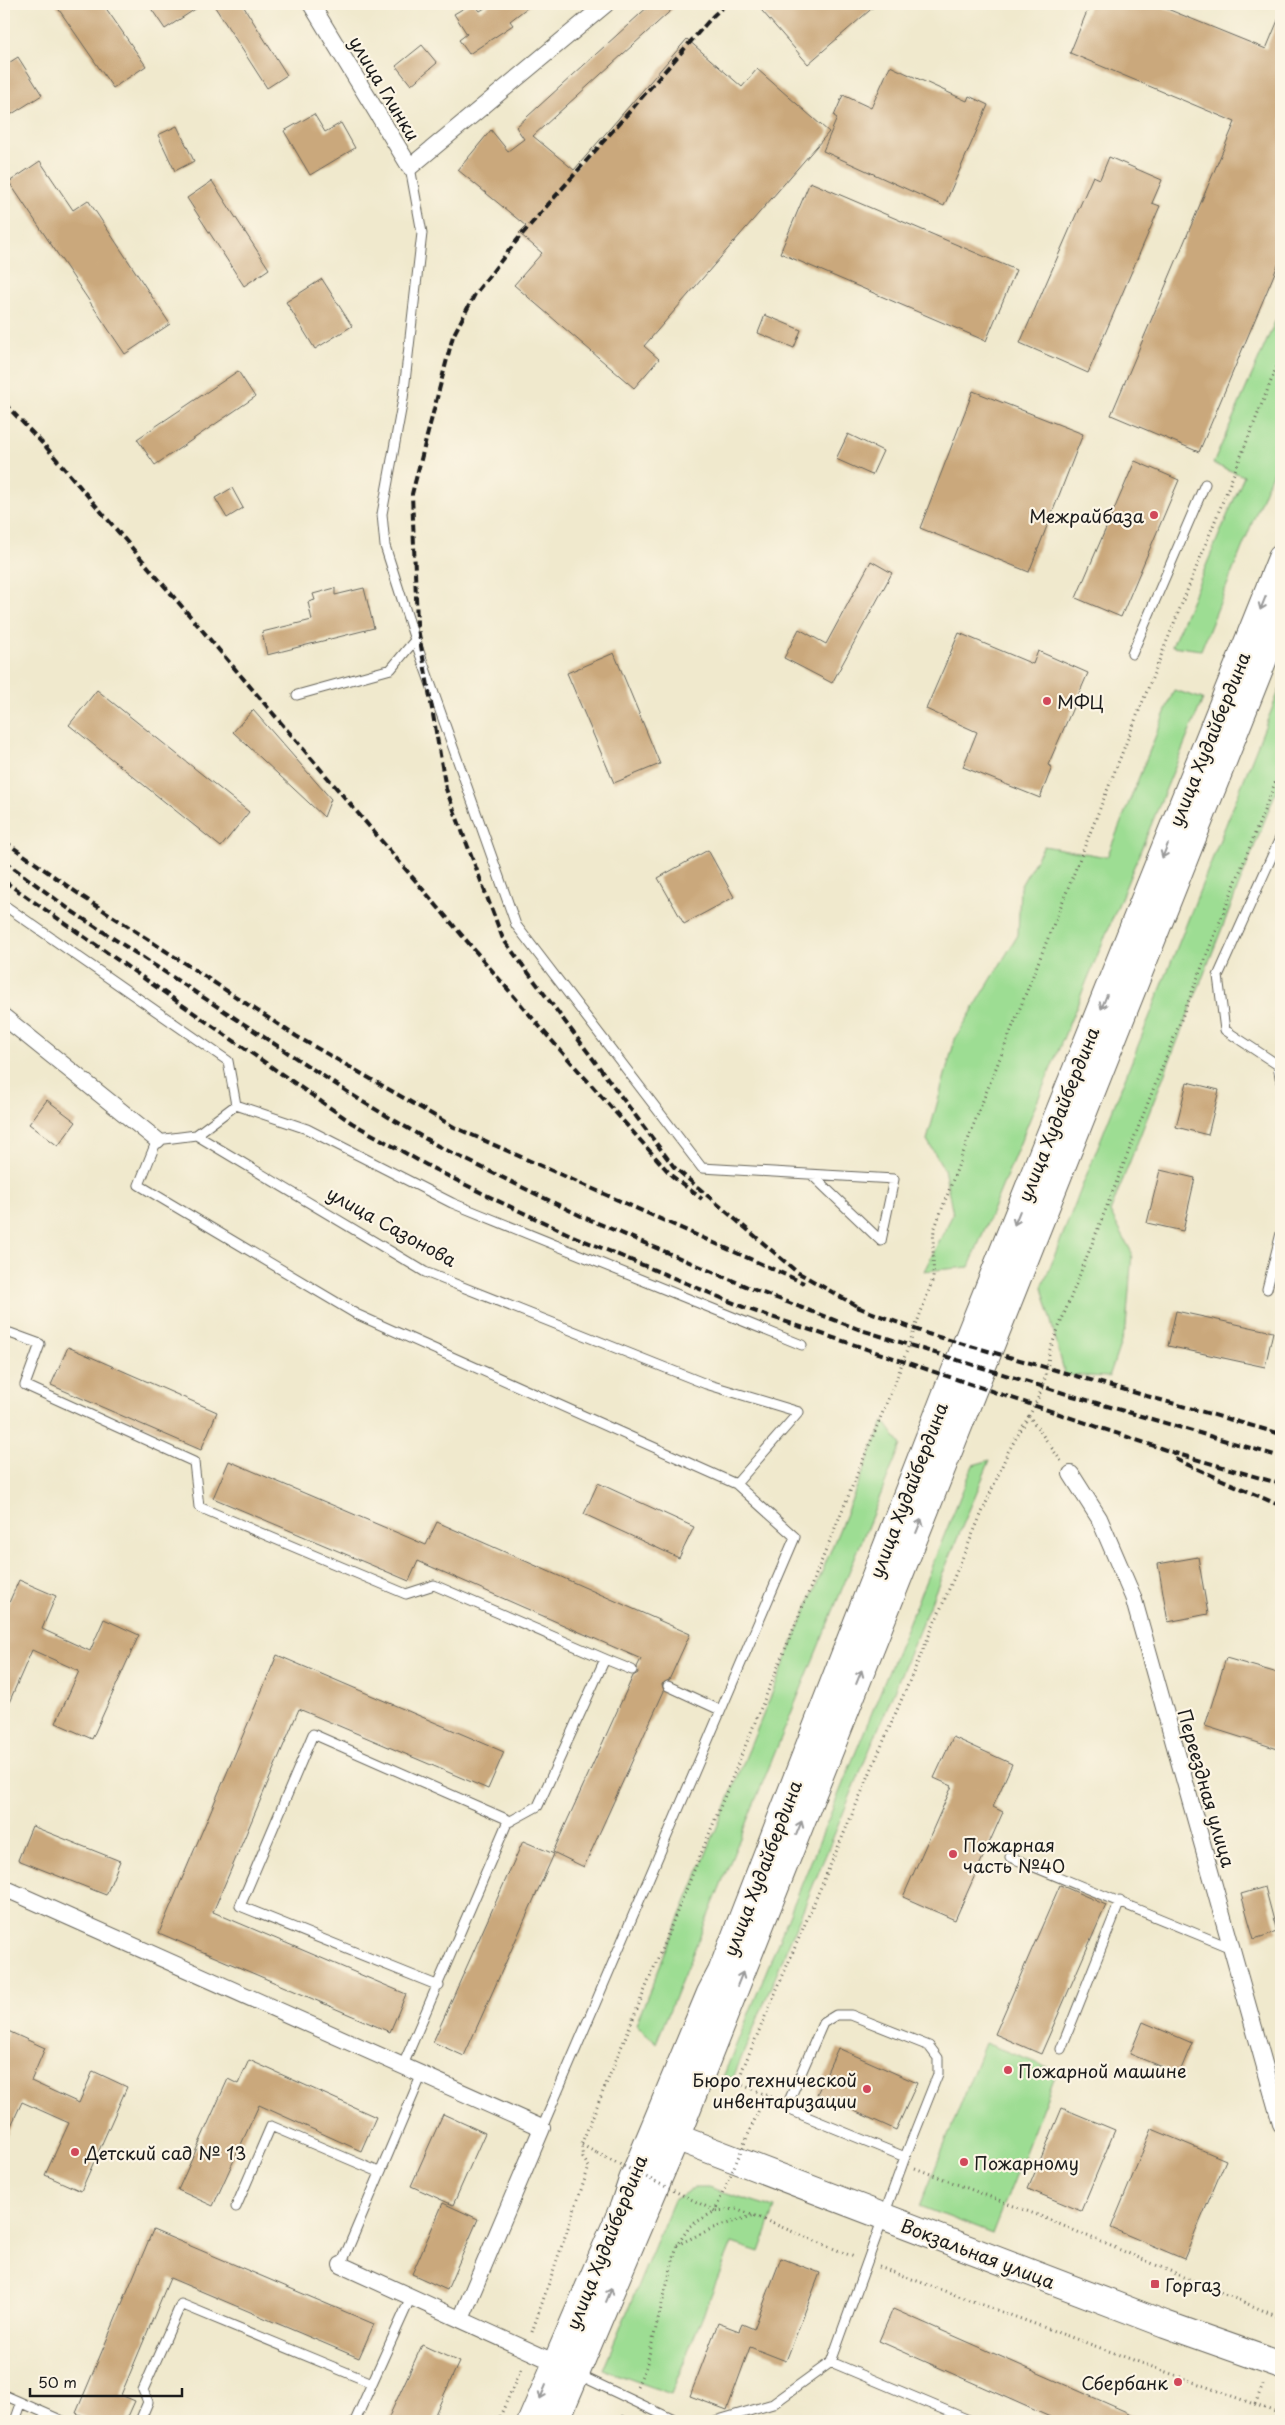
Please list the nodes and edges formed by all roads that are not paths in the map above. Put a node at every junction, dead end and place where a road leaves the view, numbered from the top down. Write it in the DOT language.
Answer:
graph roads {
  1 [pos="312,4"];
  2 [pos="606,4"];
  3 [pos="410,167"];
  4 [pos="1205,484"];
  5 [pos="1281,558"];
  6 [pos="1281,616"];
  7 [pos="415,640"];
  8 [pos="1132,654"];
  9 [pos="297,695"];
  10 [pos="1281,836"];
  11 [pos="4,905"];
  12 [pos="4,1017"];
  13 [pos="1279,1066"];
  14 [pos="1281,1082"];
  15 [pos="236,1105"];
  16 [pos="196,1135"];
  17 [pos="157,1140"];
  18 [pos="812,1175"];
  19 [pos="1281,1233"];
  20 [pos="1267,1289"];
  21 [pos="10,1333"];
  22 [pos="802,1345"];
  23 [pos="1071,1474"];
  24 [pos="736,1484"];
  25 [pos="605,1659"];
  26 [pos="632,1670"];
  27 [pos="668,1686"];
  28 [pos="720,1710"];
  29 [pos="512,1820"];
  30 [pos="1010,1857"];
  31 [pos="4,1888"];
  32 [pos="1120,1901"];
  33 [pos="1231,1948"];
  34 [pos="721,1972"];
  35 [pos="439,1986"];
  36 [pos="1061,2049"];
  37 [pos="403,2066"];
  38 [pos="422,2074"];
  39 [pos="1281,2124"];
  40 [pos="542,2128"];
  41 [pos="668,2135"];
  42 [pos="904,2160"];
  43 [pos="379,2172"];
  44 [pos="236,2207"];
  45 [pos="623,2207"];
  46 [pos="883,2217"];
  47 [pos="341,2265"];
  48 [pos="411,2297"];
  49 [pos="461,2319"];
  50 [pos="831,2362"];
  51 [pos="1281,2365"];
  52 [pos="566,2368"];
  53 [pos="372,2383"];
  54 [pos="4,2395"];
  55 [pos="22,2404"];
  56 [pos="15,2421"];
  57 [pos="63,2421"];
  58 [pos="140,2421"];
  59 [pos="355,2421"];
  60 [pos="531,2421"];
  61 [pos="556,2421"];
  62 [pos="676,2421"];
  63 [pos="715,2421"];
  64 [pos="971,2421"];
  1 -- 3 [label="street, улица Глинки"];
  2 -- 3 [label="street"];
  3 -- 7 [label="lane"];
  4 -- 8 [label="lane"];
  5 -- 34 [label="main road, улица Худайбердина, one-way"];
  41 -- 6 [label="main road, улица Худайбердина, one-way"];
  7 -- 9 [label="lane"];
  7 -- 18 [label="lane"];
  10 -- 13 [label="lane"];
  11 -- 15 [label="lane"];
  12 -- 17 [label="street"];
  13 -- 14 [label="lane"];
  15 -- 16 [label="lane"];
  15 -- 22 [label="lane"];
  16 -- 17 [label="lane"];
  16 -- 24 [label="lane, улица Сазонова"];
  17 -- 24 [label="lane"];
  18 -- 18 [label="lane"];
  19 -- 20 [label="lane"];
  21 -- 25 [label="lane"];
  23 -- 33 [label="street, Переездная улица"];
  24 -- 28 [label="lane"];
  25 -- 26 [label="lane"];
  25 -- 29 [label="lane"];
  27 -- 28 [label="lane"];
  28 -- 40 [label="lane"];
  29 -- 35 [label="lane"];
  29 -- 35 [label="lane"];
  30 -- 32 [label="lane"];
  31 -- 37 [label="street"];
  32 -- 33 [label="lane"];
  32 -- 36 [label="lane"];
  33 -- 39 [label="street, Переездная улица"];
  34 -- 41 [label="main road"];
  34 -- 45 [label="main road, улица Худайбердина"];
  35 -- 37 [label="lane"];
  37 -- 38 [label="street"];
  38 -- 40 [label="street"];
  38 -- 43 [label="lane"];
  40 -- 49 [label="street"];
  41 -- 45 [label="main road"];
  41 -- 46 [label="main road, Вокзальная улица"];
  52 -- 41 [label="main road, улица Худайбердина, one-way"];
  42 -- 42 [label="lane"];
  42 -- 46 [label="lane"];
  43 -- 44 [label="lane"];
  43 -- 47 [label="lane"];
  45 -- 52 [label="main road, улица Худайбердина"];
  46 -- 50 [label="lane"];
  46 -- 51 [label="main road, Вокзальная улица"];
  47 -- 48 [label="street"];
  48 -- 49 [label="street"];
  48 -- 53 [label="lane"];
  49 -- 52 [label="street"];
  50 -- 63 [label="lane"];
  50 -- 64 [label="lane"];
  52 -- 60 [label="main road, улица Худайбердина, one-way"];
  52 -- 61 [label="main road, улица Худайбердина"];
  52 -- 62 [label="lane"];
  53 -- 58 [label="lane"];
  53 -- 59 [label="lane"];
  54 -- 55 [label="lane"];
  55 -- 56 [label="lane"];
  55 -- 57 [label="lane"];
}
